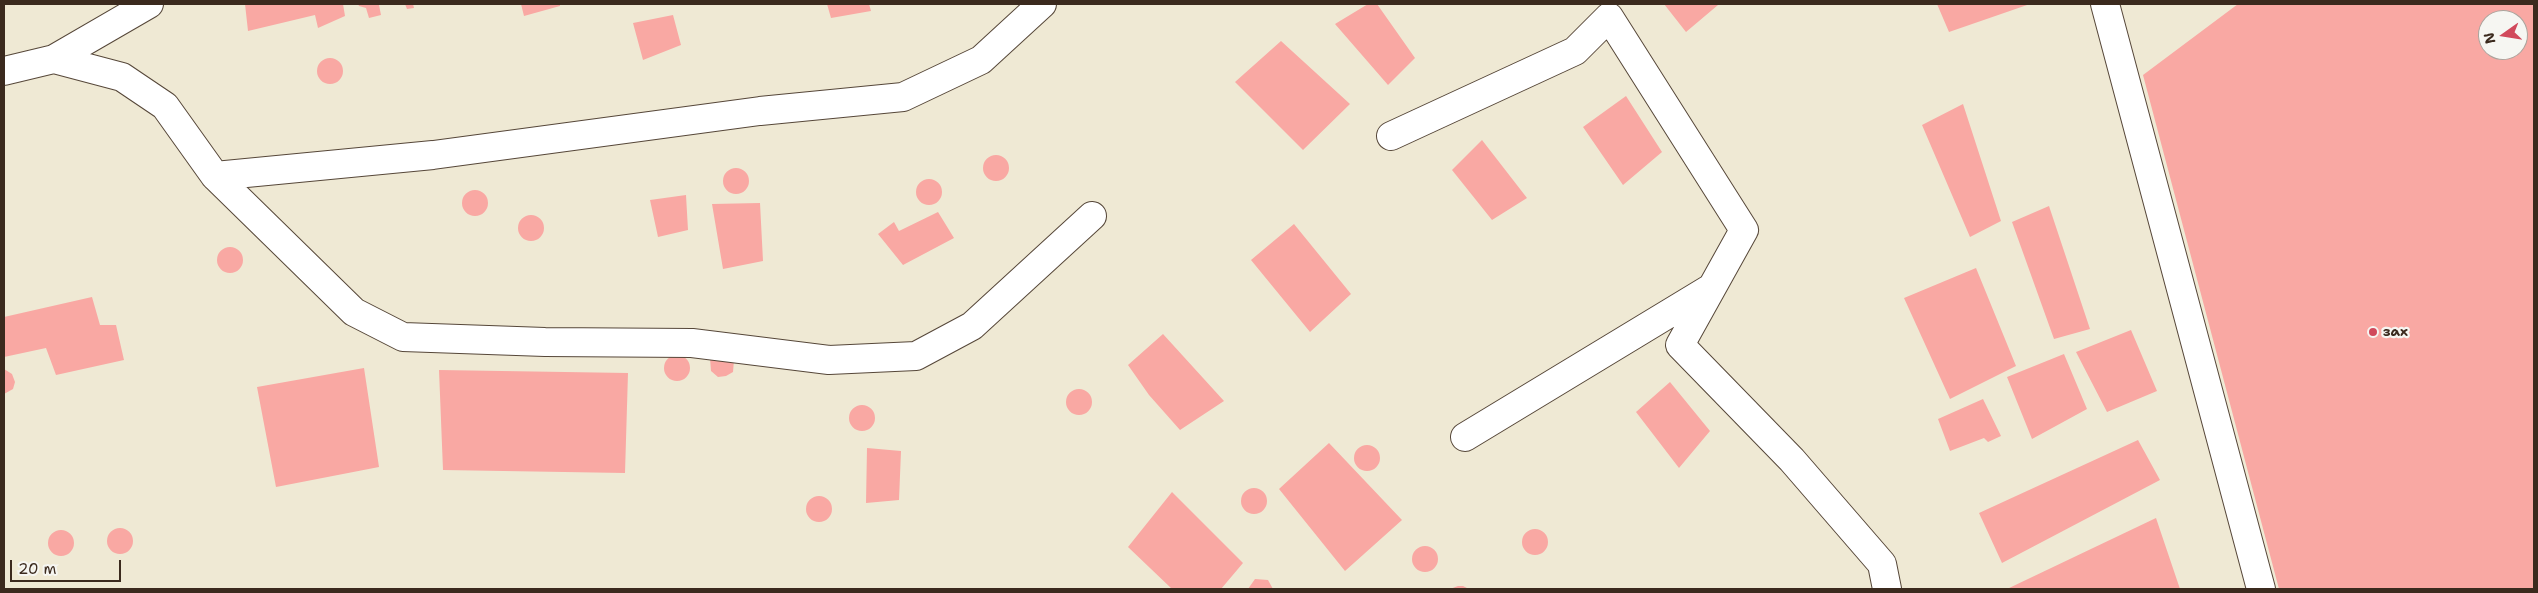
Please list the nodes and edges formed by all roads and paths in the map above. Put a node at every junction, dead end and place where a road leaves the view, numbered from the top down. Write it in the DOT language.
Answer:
graph roads {
  1 [pos="149,4"];
  2 [pos="1042,4"];
  3 [pos="2105,4"];
  4 [pos="54,59"];
  5 [pos="4,71"];
  6 [pos="1391,136"];
  7 [pos="215,176"];
  8 [pos="1092,216"];
  9 [pos="1712,287"];
  10 [pos="1465,437"];
  11 [pos="1887,589"];
  12 [pos="2261,589"];
  1 -- 4 [label="street"];
  2 -- 7 [label="street"];
  3 -- 12 [label="street"];
  4 -- 5 [label="street"];
  4 -- 7 [label="street"];
  6 -- 9 [label="street"];
  7 -- 8 [label="street"];
  9 -- 10 [label="street"];
  9 -- 11 [label="street"];
}
